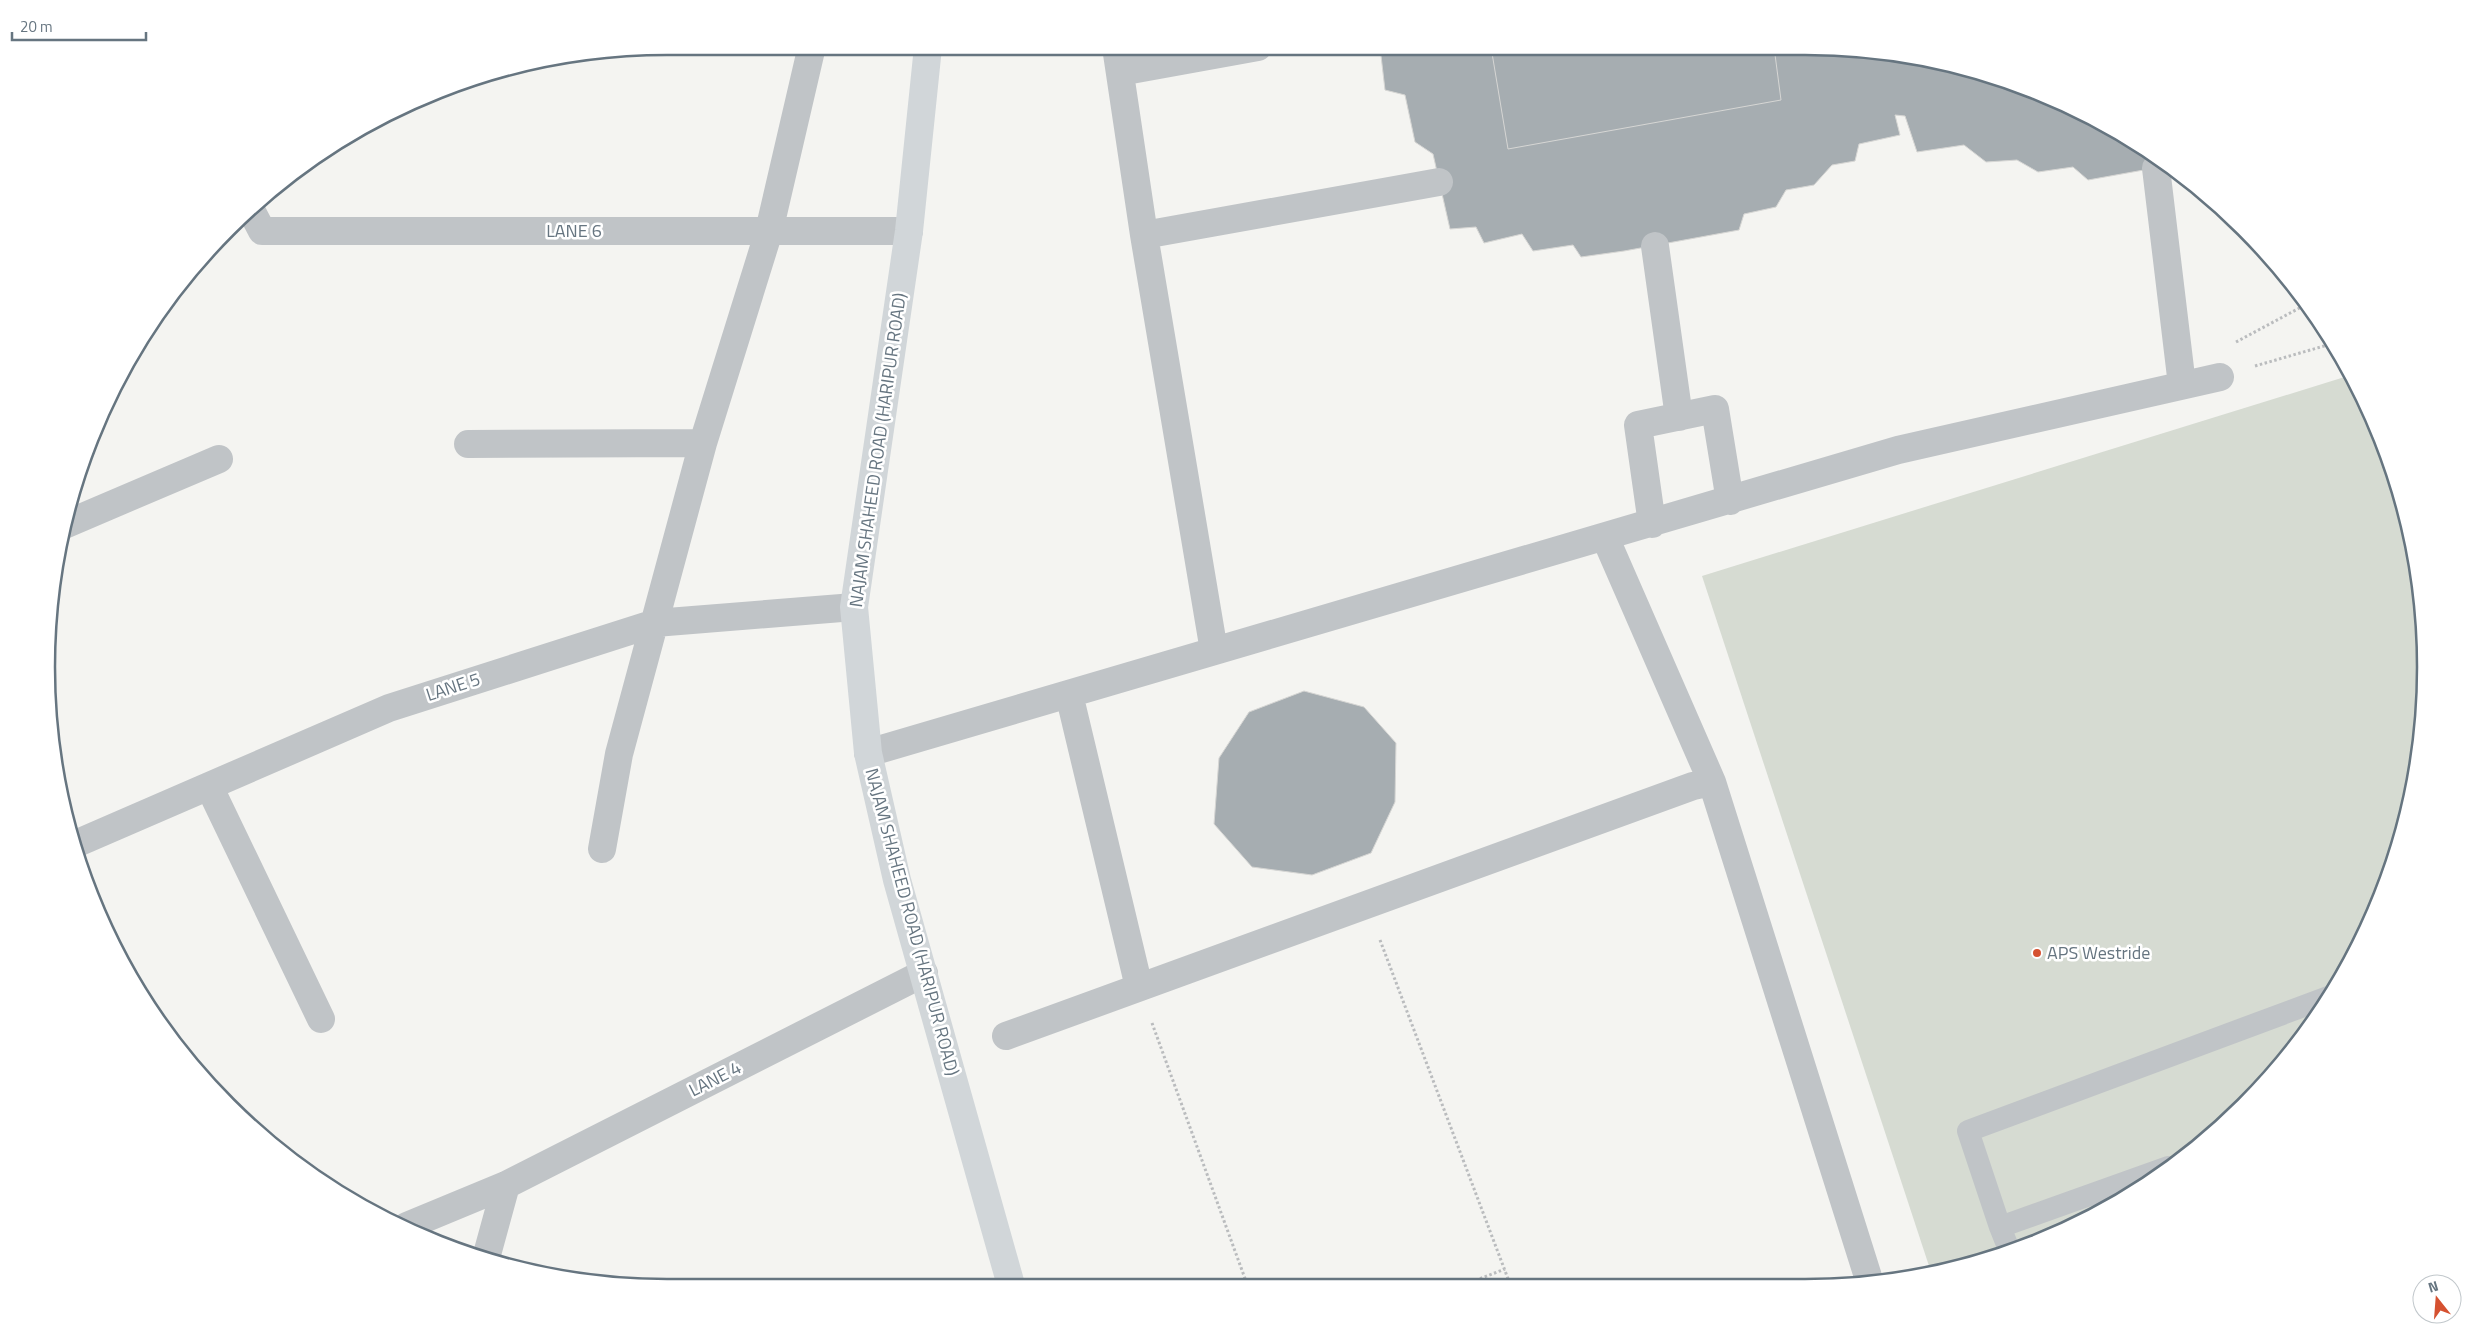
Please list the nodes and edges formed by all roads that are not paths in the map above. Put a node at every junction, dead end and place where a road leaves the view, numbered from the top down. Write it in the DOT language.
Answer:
graph roads {
  1 [pos="810,55"];
  2 [pos="927,55"];
  3 [pos="1165,55"];
  4 [pos="1118,59"];
  5 [pos="2156,168"];
  6 [pos="1439,182"];
  7 [pos="254,215"];
  8 [pos="909,230"];
  9 [pos="769,231"];
  10 [pos="1144,234"];
  11 [pos="1655,246"];
  12 [pos="2220,376"];
  13 [pos="2182,385"];
  14 [pos="1679,416"];
  15 [pos="703,443"];
  16 [pos="468,444"];
  17 [pos="219,460"];
  18 [pos="1730,501"];
  19 [pos="73,522"];
  20 [pos="1652,524"];
  21 [pos="1605,537"];
  22 [pos="854,607"];
  23 [pos="655,623"];
  24 [pos="1214,652"];
  25 [pos="1069,694"];
  26 [pos="868,753"];
  27 [pos="1712,782"];
  28 [pos="209,786"];
  29 [pos="81,842"];
  30 [pos="602,849"];
  31 [pos="924,973"];
  32 [pos="1139,987"];
  33 [pos="2318,1001"];
  34 [pos="321,1019"];
  35 [pos="1006,1036"];
  36 [pos="2147,1174"];
  37 [pos="506,1185"];
  38 [pos="413,1223"];
  39 [pos="2000,1227"];
  40 [pos="2007,1245"];
  41 [pos="488,1252"];
  42 [pos="1868,1276"];
  43 [pos="1009,1279"];
  1 -- 9 [label="street"];
  2 -- 8 [label="main road, NAJAM SHAHEED ROAD (HARIPUR ROAD)"];
  3 -- 4 [label="street"];
  4 -- 10 [label="street"];
  5 -- 13 [label="street"];
  6 -- 10 [label="street"];
  7 -- 9 [label="street, LANE 6"];
  8 -- 9 [label="street, LANE 6"];
  8 -- 22 [label="main road, NAJAM SHAHEED ROAD (HARIPUR ROAD)"];
  9 -- 15 [label="street"];
  10 -- 24 [label="street"];
  11 -- 14 [label="street"];
  12 -- 13 [label="street"];
  13 -- 18 [label="street"];
  14 -- 18 [label="street"];
  14 -- 20 [label="street"];
  15 -- 16 [label="street"];
  15 -- 23 [label="street"];
  17 -- 19 [label="street"];
  18 -- 20 [label="street"];
  20 -- 21 [label="street"];
  21 -- 24 [label="street"];
  21 -- 27 [label="street"];
  22 -- 23 [label="street, LANE 5"];
  22 -- 26 [label="main road, NAJAM SHAHEED ROAD (HARIPUR ROAD)"];
  23 -- 28 [label="street, LANE 5"];
  23 -- 30 [label="street"];
  24 -- 25 [label="street"];
  25 -- 26 [label="street"];
  25 -- 32 [label="street"];
  26 -- 31 [label="main road, NAJAM SHAHEED ROAD (HARIPUR ROAD)"];
  27 -- 32 [label="street"];
  27 -- 42 [label="street"];
  28 -- 29 [label="street, LANE 5"];
  28 -- 34 [label="street"];
  31 -- 37 [label="street, LANE 4"];
  31 -- 43 [label="main road, NAJAM SHAHEED ROAD (HARIPUR ROAD)"];
  32 -- 35 [label="street"];
  33 -- 39 [label="lane"];
  36 -- 39 [label="lane"];
  37 -- 38 [label="street, LANE 4"];
  37 -- 41 [label="street"];
  39 -- 40 [label="lane"];
}
